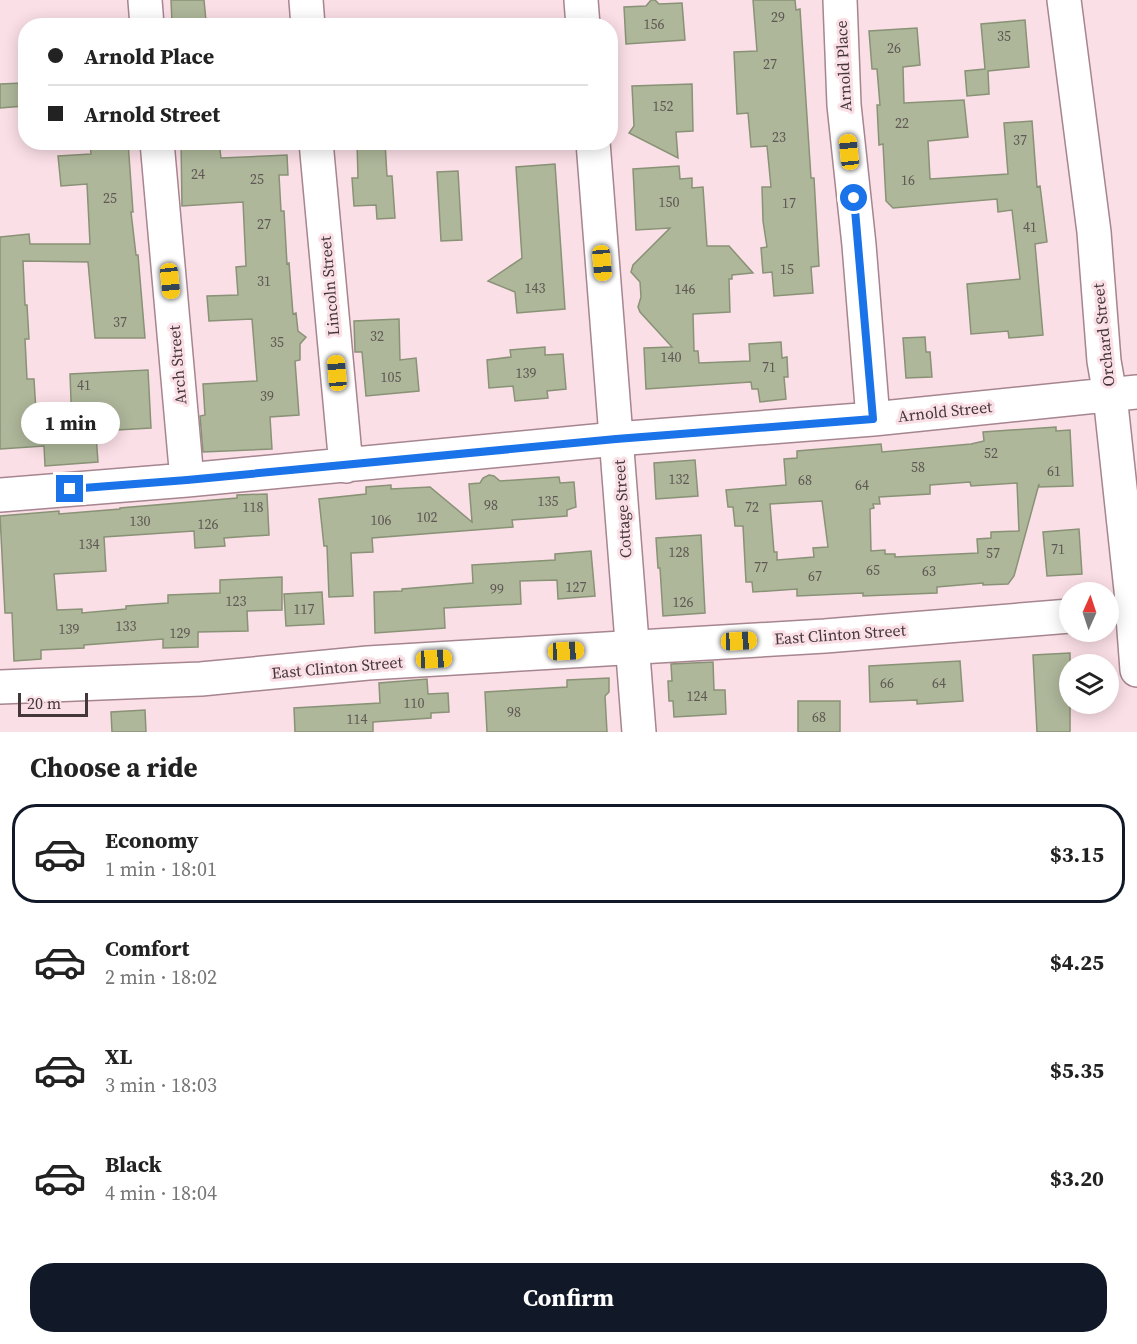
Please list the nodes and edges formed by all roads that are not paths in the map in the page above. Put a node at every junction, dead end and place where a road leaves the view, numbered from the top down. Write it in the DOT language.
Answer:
graph roads {
  1 [pos="145,0"];
  2 [pos="306,0"];
  3 [pos="581,0"];
  4 [pos="840,0"];
  5 [pos="1064,0"];
  6 [pos="146,18"];
  7 [pos="307,18"];
  8 [pos="582,18"];
  9 [pos="158,150"];
  10 [pos="317,150"];
  11 [pos="594,150"];
  12 [pos="1123,394"];
  13 [pos="873,419"];
  14 [pos="616,439"];
  15 [pos="346,466"];
  16 [pos="187,480"];
  17 [pos="0,495"];
  18 [pos="1127,600"];
  19 [pos="1059,617"];
  20 [pos="632,647"];
  21 [pos="1137,670"];
  22 [pos="0,687"];
  23 [pos="639,732"];
  1 -- 6 [label="street"];
  2 -- 7 [label="street"];
  3 -- 8 [label="street"];
  4 -- 13 [label="street, Arnold Place"];
  5 -- 12 [label="street, Orchard Street"];
  9 -- 16 [label="street, Arch Street"];
  10 -- 15 [label="street, Lincoln Street"];
  11 -- 14 [label="street, Cottage Street"];
  12 -- 13 [label="street, Arnold Street"];
  12 -- 18 [label="street, Orchard Street"];
  13 -- 14 [label="street, Arnold Street"];
  14 -- 15 [label="street, Arnold Street"];
  14 -- 20 [label="street, Cottage Street"];
  15 -- 16 [label="street, Arnold Street"];
  16 -- 17 [label="street, Arnold Street"];
  18 -- 21 [label="street, Orchard Street"];
  19 -- 20 [label="street, East Clinton Street"];
  20 -- 22 [label="street, East Clinton Street"];
  20 -- 23 [label="street, Cottage Street"];
}
